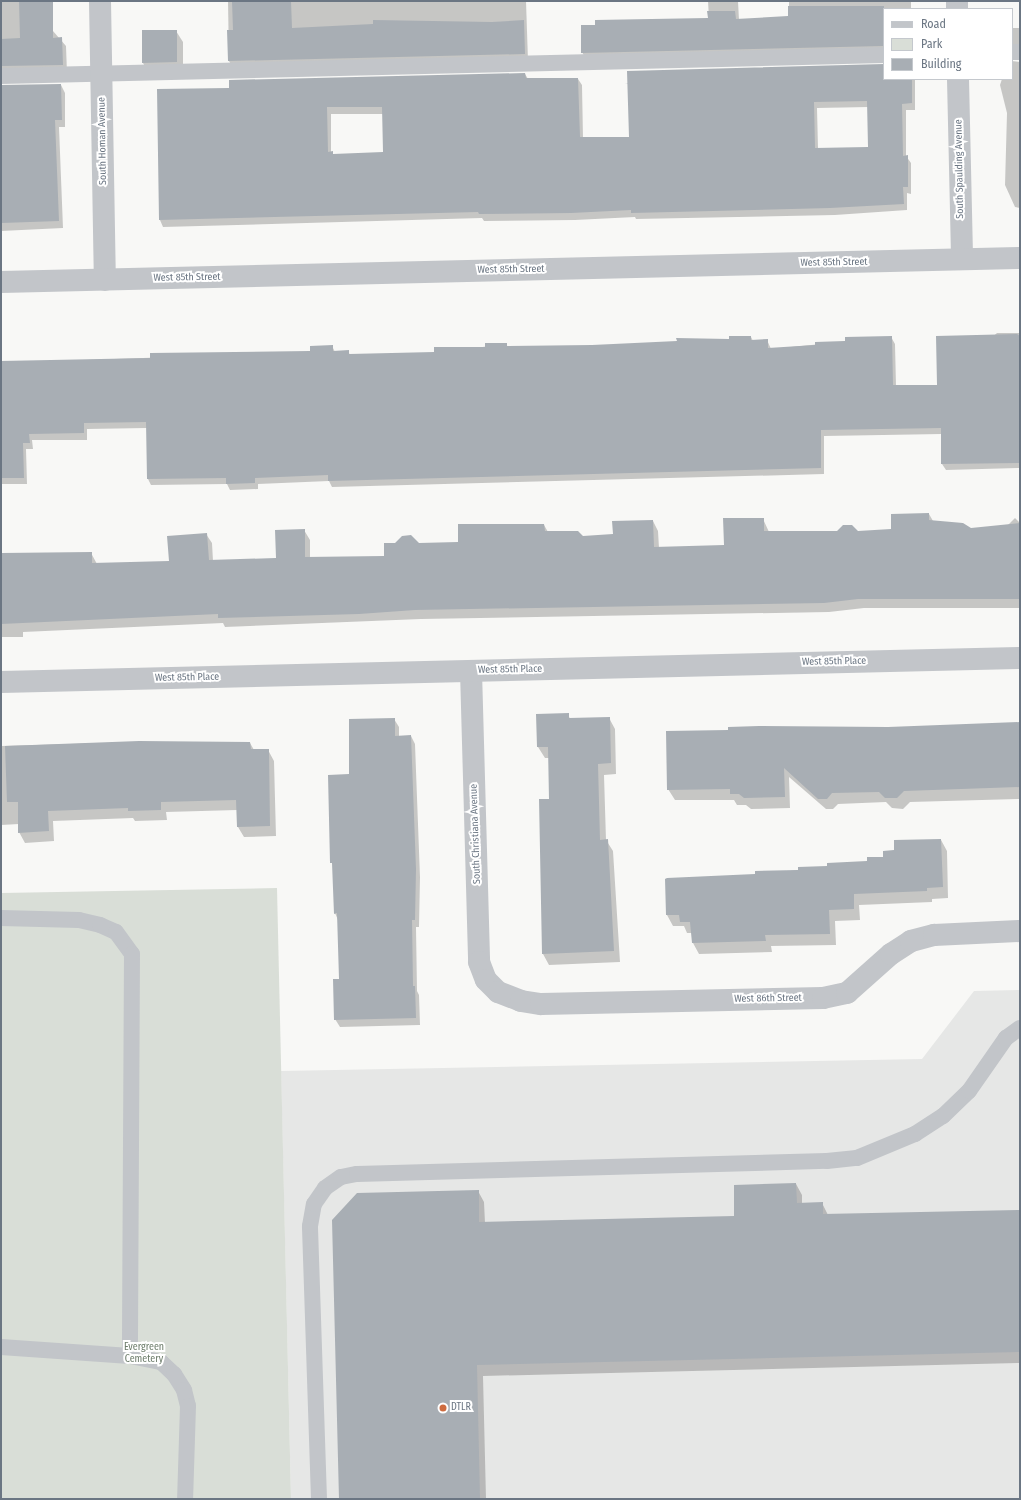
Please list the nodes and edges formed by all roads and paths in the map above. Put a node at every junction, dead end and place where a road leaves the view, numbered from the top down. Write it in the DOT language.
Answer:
graph roads {
  1 [pos="100,1"];
  2 [pos="883,55"];
  3 [pos="102,74"];
  4 [pos="1,76"];
  5 [pos="958,80"];
  6 [pos="1020,258"];
  7 [pos="962,259"];
  8 [pos="105,280"];
  9 [pos="1,282"];
  10 [pos="1020,658"];
  11 [pos="471,671"];
  12 [pos="1,682"];
  13 [pos="1,918"];
  14 [pos="1020,931"];
  15 [pos="498,992"];
  16 [pos="1020,1028"];
  17 [pos="1,1347"];
  18 [pos="130,1356"];
  19 [pos="185,1499"];
  20 [pos="319,1499"];
  1 -- 3 [label="street, South Homan Avenue"];
  2 -- 3 [label="lane"];
  3 -- 4 [label="lane"];
  3 -- 8 [label="street, South Homan Avenue"];
  5 -- 7 [label="street, South Spaulding Avenue"];
  6 -- 7 [label="street, West 85th Street"];
  7 -- 8 [label="street, West 85th Street"];
  8 -- 9 [label="street, West 85th Street"];
  10 -- 11 [label="street, West 85th Place"];
  11 -- 12 [label="street, West 85th Place"];
  11 -- 15 [label="street, South Christiana Avenue"];
  13 -- 18 [label="lane"];
  14 -- 15 [label="street, West 86th Street"];
  16 -- 20 [label="lane"];
  17 -- 18 [label="lane"];
  18 -- 19 [label="lane"];
}
